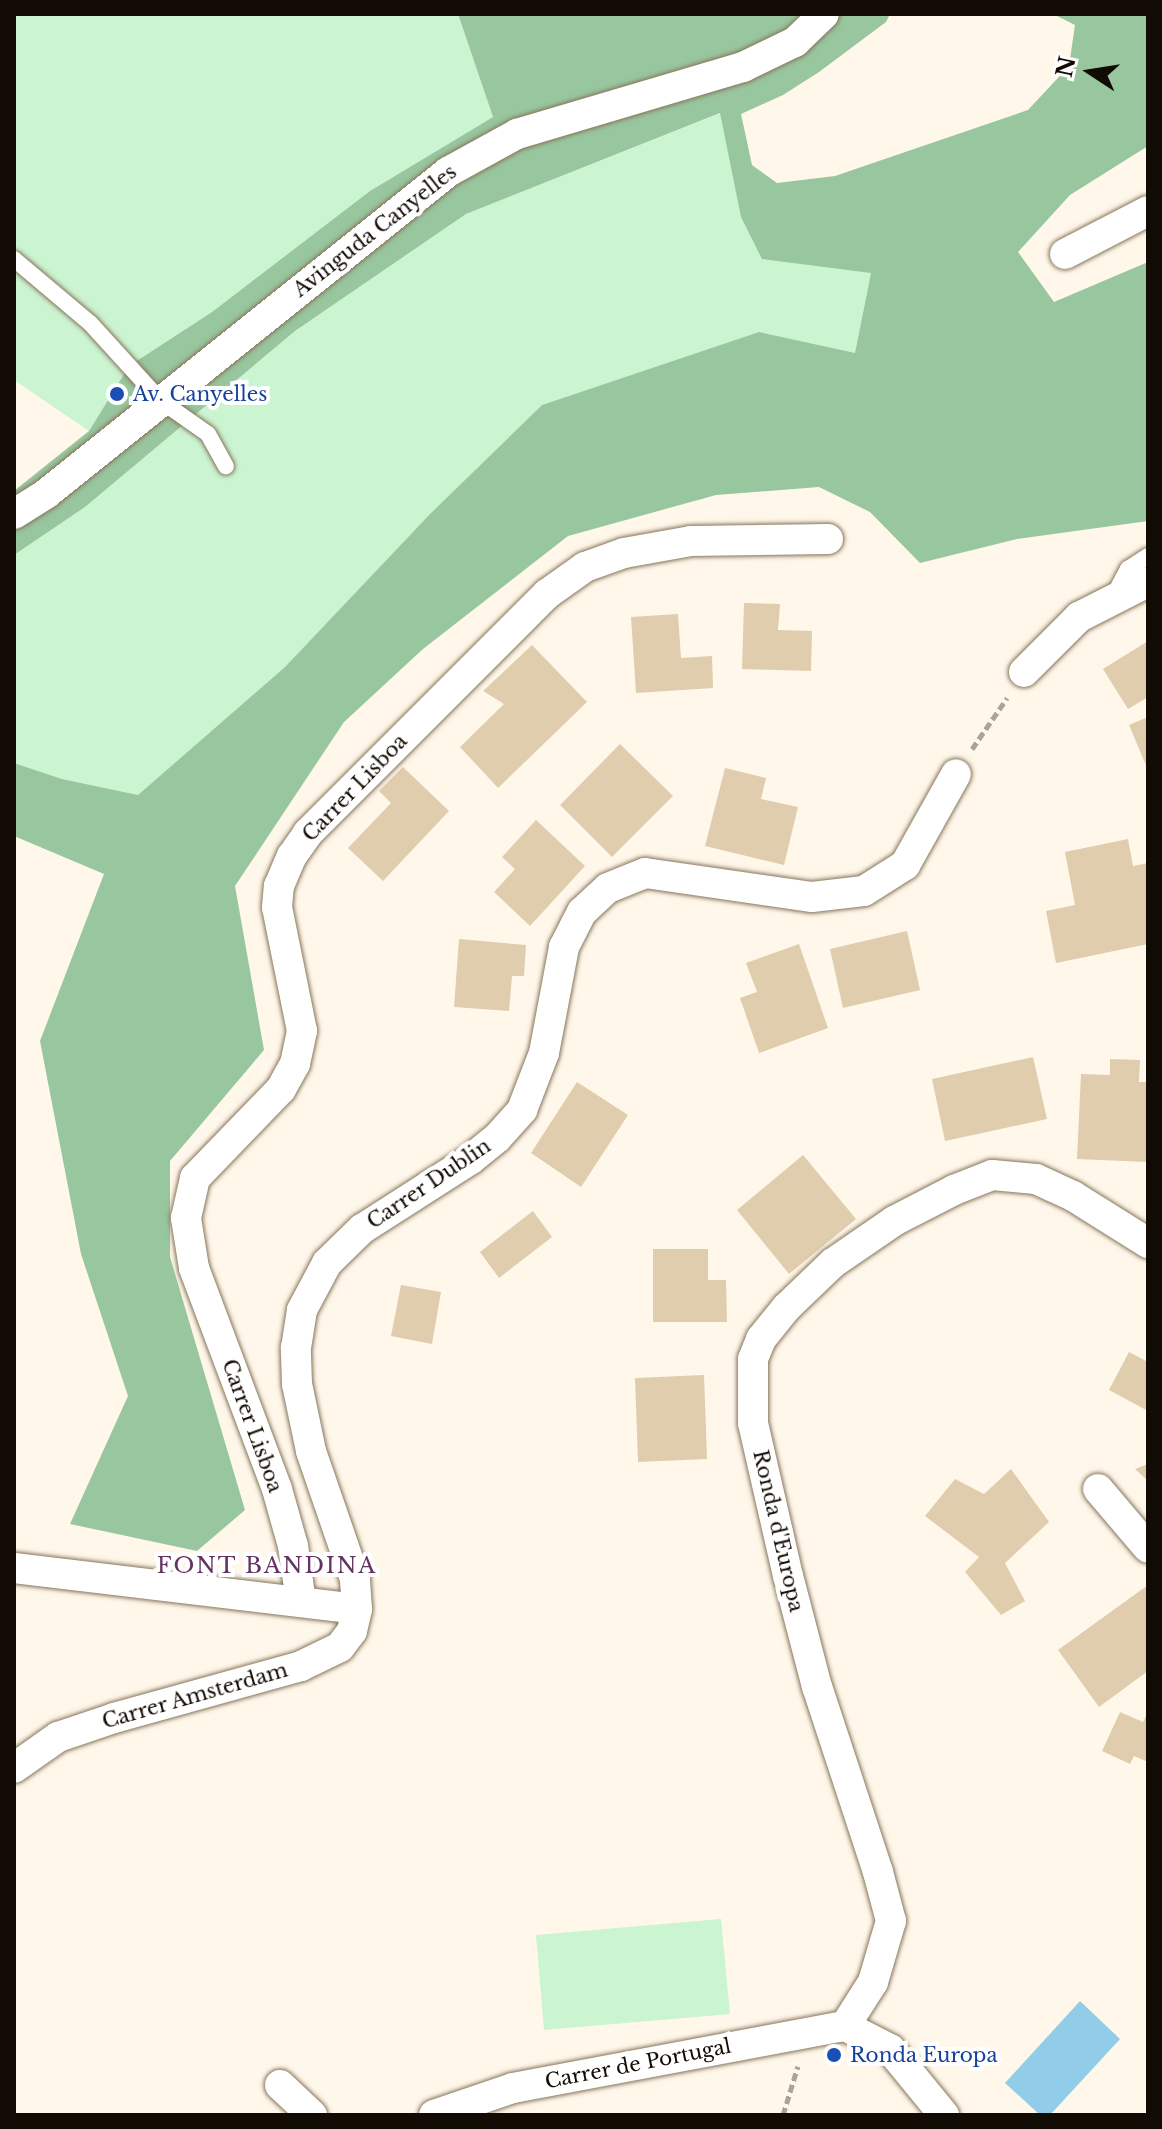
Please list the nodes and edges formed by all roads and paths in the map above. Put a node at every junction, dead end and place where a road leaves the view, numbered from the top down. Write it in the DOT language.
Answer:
graph roads {
  1 [pos="824,14"];
  2 [pos="1148,211"];
  3 [pos="1065,254"];
  4 [pos="14,259"];
  5 [pos="161,401"];
  6 [pos="226,466"];
  7 [pos="14,514"];
  8 [pos="828,539"];
  9 [pos="1148,556"];
  10 [pos="1148,582"];
  11 [pos="1112,598"];
  12 [pos="1024,672"];
  13 [pos="956,774"];
  14 [pos="1148,1243"];
  15 [pos="1098,1489"];
  16 [pos="1148,1548"];
  17 [pos="14,1568"];
  18 [pos="301,1602"];
  19 [pos="357,1609"];
  20 [pos="14,1768"];
  21 [pos="845,2026"];
  22 [pos="808,2032"];
  23 [pos="280,2085"];
  24 [pos="312,2115"];
  25 [pos="434,2115"];
  26 [pos="783,2115"];
  27 [pos="944,2115"];
  1 -- 5 [label="street, Avinguda Canyelles"];
  2 -- 3 [label="street"];
  4 -- 5 [label="lane"];
  5 -- 6 [label="lane"];
  5 -- 7 [label="street, Avinguda Canyelles"];
  8 -- 18 [label="street, Carrer Lisboa"];
  9 -- 11 [label="lane"];
  10 -- 11 [label="street"];
  11 -- 12 [label="street"];
  13 -- 19 [label="street, Carrer Dublin"];
  14 -- 21 [label="street, Ronda d'Europa"];
  15 -- 16 [label="street"];
  17 -- 18 [label="street"];
  18 -- 19 [label="street"];
  19 -- 20 [label="street, Carrer Amsterdam"];
  21 -- 22 [label="street, Carrer de Portugal"];
  21 -- 27 [label="street"];
  22 -- 25 [label="street, Carrer de Portugal"];
  22 -- 26 [label="path"];
  23 -- 24 [label="street"];
}
